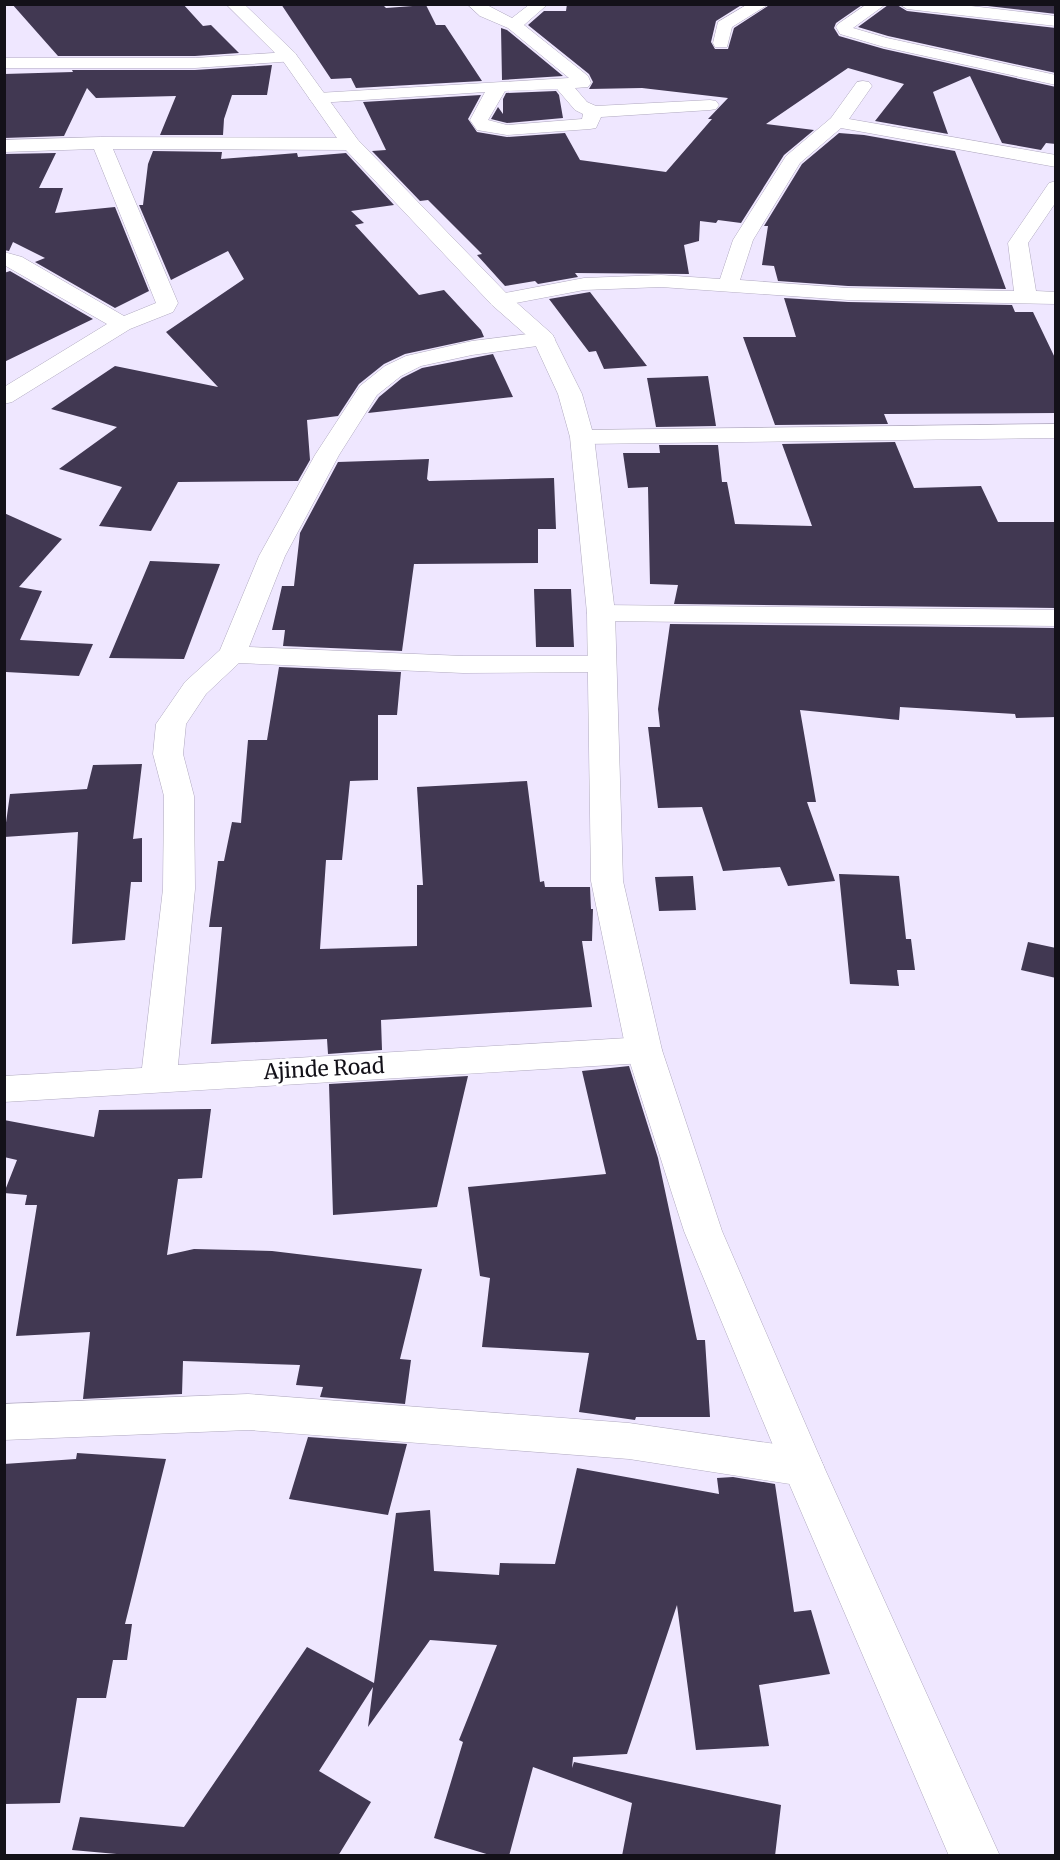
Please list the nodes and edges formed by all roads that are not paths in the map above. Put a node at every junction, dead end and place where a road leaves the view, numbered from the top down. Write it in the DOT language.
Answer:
graph roads {
  1 [pos="234,4"];
  2 [pos="475,4"];
  3 [pos="540,4"];
  4 [pos="761,4"];
  5 [pos="878,4"];
  6 [pos="907,4"];
  7 [pos="1056,21"];
  8 [pos="514,25"];
  9 [pos="721,43"];
  10 [pos="289,57"];
  11 [pos="11,58"];
  12 [pos="1056,80"];
  13 [pos="562,84"];
  14 [pos="500,86"];
  15 [pos="863,86"];
  16 [pos="318,98"];
  17 [pos="710,105"];
  18 [pos="593,112"];
  19 [pos="837,122"];
  20 [pos="101,143"];
  21 [pos="351,144"];
  22 [pos="4,146"];
  23 [pos="1056,162"];
  24 [pos="1056,187"];
  25 [pos="4,258"];
  26 [pos="728,285"];
  27 [pos="1026,297"];
  28 [pos="1056,298"];
  29 [pos="500,300"];
  30 [pos="122,324"];
  31 [pos="544,339"];
  32 [pos="4,397"];
  33 [pos="1056,431"];
  34 [pos="582,437"];
  35 [pos="601,613"];
  36 [pos="1056,618"];
  37 [pos="232,654"];
  38 [pos="602,664"];
  39 [pos="644,1050"];
  40 [pos="159,1079"];
  41 [pos="4,1089"];
  42 [pos="4,1422"];
  43 [pos="803,1467"];
  44 [pos="975,1856"];
  1 -- 10 [label="street"];
  2 -- 8 [label="street"];
  3 -- 8 [label="street"];
  4 -- 9 [label="street"];
  5 -- 12 [label="street"];
  6 -- 7 [label="street"];
  8 -- 13 [label="street"];
  10 -- 11 [label="street"];
  10 -- 16 [label="street"];
  13 -- 14 [label="street"];
  13 -- 18 [label="street"];
  14 -- 16 [label="street"];
  14 -- 18 [label="street"];
  15 -- 19 [label="street"];
  16 -- 21 [label="street"];
  17 -- 18 [label="street"];
  19 -- 23 [label="street"];
  19 -- 26 [label="street"];
  20 -- 21 [label="street"];
  20 -- 22 [label="street"];
  20 -- 30 [label="street"];
  21 -- 29 [label="street"];
  24 -- 27 [label="street"];
  25 -- 30 [label="street"];
  26 -- 27 [label="street"];
  26 -- 29 [label="street"];
  27 -- 28 [label="street"];
  29 -- 31 [label="street"];
  30 -- 32 [label="street"];
  31 -- 34 [label="street"];
  31 -- 37 [label="street"];
  33 -- 34 [label="street"];
  34 -- 35 [label="street"];
  35 -- 36 [label="street"];
  35 -- 38 [label="street"];
  37 -- 38 [label="street"];
  37 -- 40 [label="street"];
  38 -- 39 [label="street"];
  39 -- 40 [label="street, Ajinde Road"];
  39 -- 43 [label="street"];
  40 -- 41 [label="street, Ajinde Road"];
  42 -- 43 [label="street"];
  43 -- 44 [label="street"];
}
